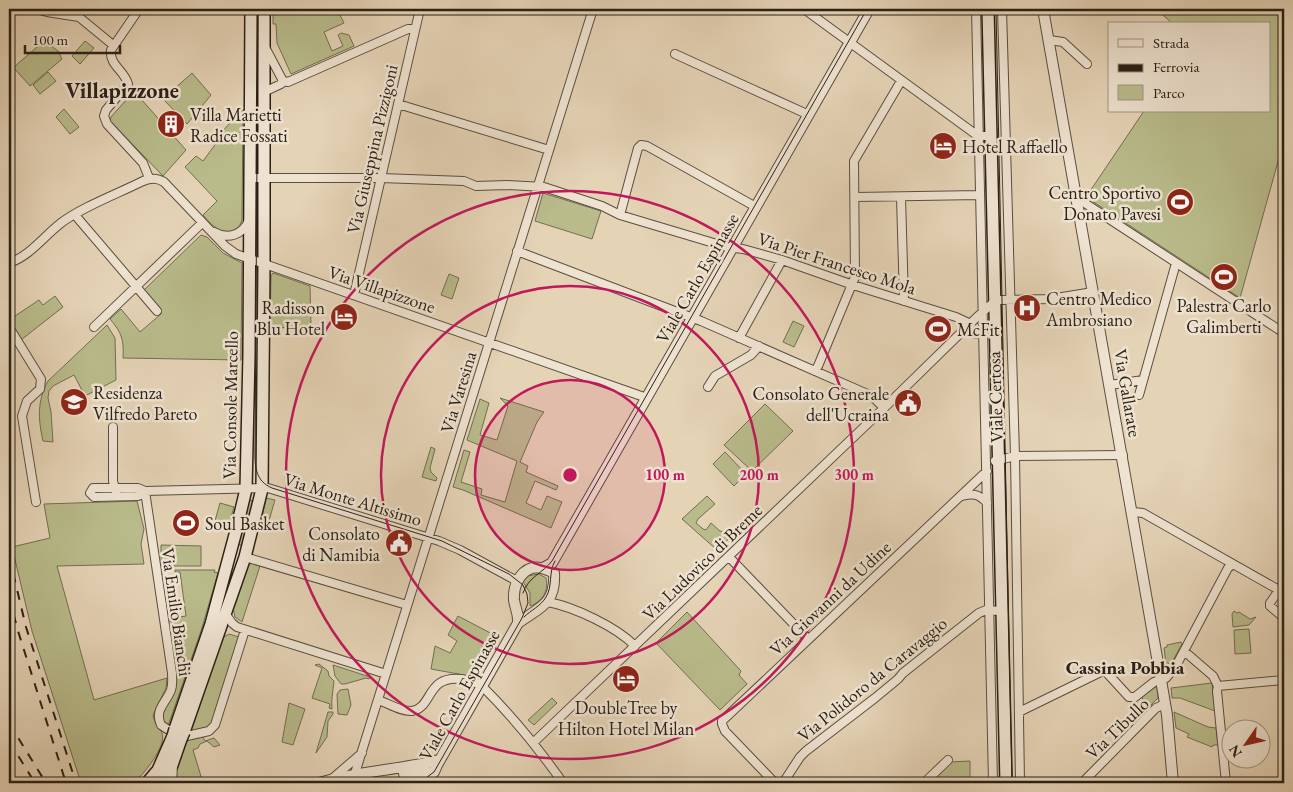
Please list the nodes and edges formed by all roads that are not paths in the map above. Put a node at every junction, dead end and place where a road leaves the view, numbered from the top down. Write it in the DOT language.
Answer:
graph roads {
  1 [pos="36,9"];
  2 [pos="139,9"];
  3 [pos="252,9"];
  4 [pos="264,9"];
  5 [pos="420,9"];
  6 [pos="592,9"];
  7 [pos="804,9"];
  8 [pos="870,9"];
  9 [pos="976,9"];
  10 [pos="988,9"];
  11 [pos="1002,9"];
  12 [pos="1043,9"];
  13 [pos="415,29"];
  14 [pos="1049,40"];
  15 [pos="850,43"];
  16 [pos="113,45"];
  17 [pos="264,46"];
  18 [pos="676,54"];
  19 [pos="1087,64"];
  20 [pos="283,81"];
  21 [pos="901,81"];
  22 [pos="264,92"];
  23 [pos="398,104"];
  24 [pos="809,115"];
  25 [pos="978,136"];
  26 [pos="991,136"];
  27 [pos="549,150"];
  28 [pos="149,178"];
  29 [pos="250,178"];
  30 [pos="264,178"];
  31 [pos="381,178"];
  32 [pos="538,186"];
  33 [pos="980,195"];
  34 [pos="855,197"];
  35 [pos="901,197"];
  36 [pos="1077,198"];
  37 [pos="756,207"];
  38 [pos="76,214"];
  39 [pos="620,215"];
  40 [pos="250,216"];
  41 [pos="202,223"];
  42 [pos="732,248"];
  43 [pos="517,252"];
  44 [pos="249,259"];
  45 [pos="782,260"];
  46 [pos="9,263"];
  47 [pos="1176,263"];
  48 [pos="264,264"];
  49 [pos="853,285"];
  50 [pos="136,287"];
  51 [pos="1093,292"];
  52 [pos="354,295"];
  53 [pos="1009,300"];
  54 [pos="904,301"];
  55 [pos="994,302"];
  56 [pos="157,311"];
  57 [pos="693,317"];
  58 [pos="976,318"];
  59 [pos="9,327"];
  60 [pos="94,327"];
  61 [pos="963,331"];
  62 [pos="1284,333"];
  63 [pos="984,336"];
  64 [pos="739,338"];
  65 [pos="489,342"];
  66 [pos="759,346"];
  67 [pos="815,371"];
  68 [pos="1143,380"];
  69 [pos="1110,385"];
  70 [pos="708,388"];
  71 [pos="1139,395"];
  72 [pos="646,398"];
  73 [pos="884,408"];
  74 [pos="113,428"];
  75 [pos="1122,455"];
  76 [pos="1015,456"];
  77 [pos="993,461"];
  78 [pos="987,471"];
  79 [pos="115,488"];
  80 [pos="246,489"];
  81 [pos="265,489"];
  82 [pos="145,491"];
  83 [pos="962,496"];
  84 [pos="118,497"];
  85 [pos="36,502"];
  86 [pos="986,503"];
  87 [pos="1133,512"];
  88 [pos="428,538"];
  89 [pos="245,557"];
  90 [pos="730,557"];
  91 [pos="1233,564"];
  92 [pos="550,568"];
  93 [pos="1284,583"];
  94 [pos="516,584"];
  95 [pos="1279,590"];
  96 [pos="553,603"];
  97 [pos="407,605"];
  98 [pos="989,610"];
  99 [pos="536,611"];
  100 [pos="1002,611"];
  101 [pos="225,613"];
  102 [pos="1284,618"];
  103 [pos="518,623"];
  104 [pos="241,628"];
  105 [pos="219,632"];
  106 [pos="808,639"];
  107 [pos="635,646"];
  108 [pos="1184,651"];
  109 [pos="386,674"];
  110 [pos="1162,680"];
  111 [pos="1284,680"];
  112 [pos="482,686"];
  113 [pos="1218,686"];
  114 [pos="378,700"];
  115 [pos="1165,704"];
  116 [pos="1019,712"];
  117 [pos="178,733"];
  118 [pos="533,742"];
  119 [pos="362,754"];
  120 [pos="439,760"];
  121 [pos="948,760"];
  122 [pos="172,765"];
  123 [pos="415,766"];
  124 [pos="434,772"];
  125 [pos="1090,774"];
  126 [pos="332,779"];
  127 [pos="353,779"];
  128 [pos="147,783"];
  129 [pos="160,783"];
  130 [pos="171,783"];
  131 [pos="319,783"];
  132 [pos="427,783"];
  133 [pos="563,783"];
  134 [pos="775,783"];
  135 [pos="783,783"];
  136 [pos="924,783"];
  137 [pos="993,783"];
  138 [pos="1006,783"];
  139 [pos="1020,783"];
  140 [pos="1082,783"];
  141 [pos="1093,783"];
  142 [pos="1173,783"];
  143 [pos="1226,783"];
  1 -- 16 [label="street"];
  2 -- 16 [label="street"];
  3 -- 29 [label="main road, Via Console Marcello"];
  4 -- 17 [label="main road, Via Console Marcello"];
  5 -- 13 [label="street, Via Giuseppina Pizzigoni"];
  6 -- 27 [label="street, Via Varesina"];
  7 -- 15 [label="street"];
  8 -- 15 [label="street, Viale Carlo Espinasse"];
  9 -- 25 [label="street, Viale Certosa"];
  10 -- 26 [label="main road, Viale Certosa"];
  11 -- 53 [label="street, Viale Certosa"];
  12 -- 14 [label="street, Via Gallarate"];
  13 -- 20 [label="street"];
  13 -- 23 [label="street, Via Giuseppina Pizzigoni"];
  14 -- 19 [label="street"];
  14 -- 36 [label="street, Via Gallarate"];
  15 -- 21 [label="street"];
  15 -- 24 [label="street, Viale Carlo Espinasse"];
  16 -- 28 [label="street"];
  17 -- 20 [label="street"];
  17 -- 22 [label="main road, Via Console Marcello"];
  18 -- 24 [label="street"];
  20 -- 22 [label="street"];
  21 -- 25 [label="street"];
  21 -- 34 [label="street"];
  22 -- 30 [label="main road, Via Console Marcello"];
  23 -- 27 [label="street"];
  23 -- 31 [label="street, Via Giuseppina Pizzigoni"];
  24 -- 37 [label="street, Viale Carlo Espinasse"];
  25 -- 26 [label="street"];
  25 -- 33 [label="street, Viale Certosa"];
  26 -- 55 [label="main road, Viale Certosa"];
  27 -- 32 [label="street, Via Varesina"];
  28 -- 38 [label="street"];
  28 -- 41 [label="street"];
  29 -- 30 [label="street, Via Pier Francesco Mola"];
  29 -- 40 [label="main road, Via Console Marcello"];
  30 -- 31 [label="street, Via Pier Francesco Mola"];
  30 -- 48 [label="main road, Via Console Marcello"];
  31 -- 32 [label="street, Via Pier Francesco Mola"];
  31 -- 52 [label="street, Via Giuseppina Pizzigoni"];
  32 -- 39 [label="street, Via Pier Francesco Mola"];
  32 -- 43 [label="street, Via Varesina"];
  33 -- 35 [label="street"];
  33 -- 58 [label="street, Viale Certosa"];
  34 -- 35 [label="street"];
  34 -- 49 [label="street"];
  35 -- 54 [label="street"];
  36 -- 47 [label="street"];
  36 -- 51 [label="street, Via Gallarate"];
  37 -- 39 [label="street"];
  37 -- 42 [label="street, Viale Carlo Espinasse"];
  38 -- 46 [label="street"];
  38 -- 50 [label="street"];
  39 -- 42 [label="street, Via Pier Francesco Mola"];
  40 -- 41 [label="street"];
  40 -- 44 [label="main road, Via Console Marcello"];
  41 -- 44 [label="street"];
  41 -- 50 [label="street"];
  42 -- 45 [label="street, Via Pier Francesco Mola"];
  42 -- 57 [label="street, Viale Carlo Espinasse"];
  43 -- 57 [label="street"];
  43 -- 65 [label="street, Via Varesina"];
  44 -- 48 [label="street, Via Villapizzone"];
  44 -- 80 [label="main road, Via Console Marcello"];
  45 -- 49 [label="street, Via Pier Francesco Mola"];
  45 -- 64 [label="street"];
  47 -- 62 [label="street"];
  47 -- 68 [label="street"];
  48 -- 52 [label="street, Via Villapizzone"];
  48 -- 81 [label="main road, Via Console Marcello"];
  49 -- 54 [label="street, Via Pier Francesco Mola"];
  49 -- 67 [label="street"];
  50 -- 56 [label="street"];
  50 -- 60 [label="street"];
  51 -- 53 [label="street"];
  51 -- 69 [label="street, Via Gallarate"];
  52 -- 65 [label="street, Via Villapizzone"];
  53 -- 55 [label="street"];
  53 -- 76 [label="street, Viale Certosa"];
  54 -- 58 [label="street, Via Pier Francesco Mola"];
  55 -- 58 [label="street"];
  55 -- 77 [label="main road, Viale Certosa"];
  57 -- 64 [label="street"];
  57 -- 72 [label="street, Viale Carlo Espinasse"];
  58 -- 61 [label="street, Via Ludovico di Breme"];
  58 -- 63 [label="street, Viale Certosa"];
  59 -- 85 [label="street"];
  61 -- 63 [label="street"];
  61 -- 73 [label="street, Via Ludovico di Breme"];
  63 -- 77 [label="street, Viale Certosa"];
  64 -- 66 [label="street"];
  65 -- 72 [label="street, Via Villapizzone"];
  65 -- 88 [label="street, Via Varesina"];
  66 -- 67 [label="street"];
  66 -- 70 [label="street"];
  67 -- 73 [label="street"];
  68 -- 69 [label="street"];
  68 -- 71 [label="street"];
  69 -- 75 [label="street, Via Gallarate"];
  72 -- 92 [label="street, Viale Carlo Espinasse"];
  73 -- 90 [label="street, Via Ludovico di Breme"];
  74 -- 79 [label="street"];
  75 -- 76 [label="street"];
  75 -- 87 [label="street, Via Gallarate"];
  76 -- 77 [label="street"];
  76 -- 116 [label="street, Viale Certosa"];
  77 -- 78 [label="street, Viale Certosa"];
  77 -- 100 [label="main road, Viale Certosa"];
  78 -- 83 [label="street, Via Giovanni da Udine"];
  78 -- 86 [label="street, Viale Certosa"];
  79 -- 82 [label="street"];
  79 -- 84 [label="street"];
  79 -- 84 [label="street"];
  80 -- 81 [label="street, Via Monte Altissimo"];
  80 -- 82 [label="street, Via Monte Altissimo"];
  80 -- 117 [label="main road, Via Console Marcello"];
  81 -- 88 [label="street, Via Monte Altissimo"];
  81 -- 89 [label="main road, Via Console Marcello"];
  82 -- 84 [label="street"];
  82 -- 117 [label="street, Via Emilio Bianchi"];
  83 -- 86 [label="street"];
  83 -- 106 [label="street, Via Giovanni da Udine"];
  86 -- 98 [label="street, Viale Certosa"];
  87 -- 91 [label="street"];
  87 -- 110 [label="street, Via Gallarate"];
  88 -- 94 [label="street, Via Monte Altissimo"];
  88 -- 97 [label="street, Via Varesina"];
  89 -- 97 [label="street"];
  89 -- 101 [label="main road, Via Console Marcello"];
  90 -- 106 [label="street"];
  90 -- 107 [label="street, Via Ludovico di Breme"];
  91 -- 95 [label="street"];
  91 -- 108 [label="street"];
  92 -- 94 [label="street"];
  92 -- 96 [label="street"];
  93 -- 95 [label="street"];
  94 -- 99 [label="street"];
  94 -- 103 [label="street"];
  95 -- 102 [label="street"];
  96 -- 99 [label="street"];
  96 -- 107 [label="street"];
  97 -- 109 [label="street, Via Varesina"];
  98 -- 100 [label="street"];
  98 -- 135 [label="street, Via Polidoro da Caravaggio"];
  98 -- 137 [label="street, Viale Certosa"];
  99 -- 103 [label="street"];
  100 -- 138 [label="main road, Viale Certosa"];
  101 -- 104 [label="street"];
  101 -- 105 [label="main road, Via Console Marcello"];
  103 -- 112 [label="street, Viale Carlo Espinasse"];
  104 -- 105 [label="street"];
  104 -- 109 [label="street"];
  104 -- 117 [label="street"];
  105 -- 117 [label="main road, Via Console Marcello"];
  106 -- 134 [label="street, Via Giovanni da Udine"];
  107 -- 118 [label="street, Via Ludovico di Breme"];
  108 -- 110 [label="street"];
  108 -- 113 [label="street"];
  109 -- 114 [label="street, Via Varesina"];
  110 -- 115 [label="street, Via Gallarate"];
  110 -- 116 [label="street"];
  111 -- 113 [label="street"];
  112 -- 114 [label="street"];
  112 -- 118 [label="street"];
  112 -- 120 [label="street, Viale Carlo Espinasse"];
  113 -- 143 [label="street"];
  114 -- 119 [label="street, Via Varesina"];
  115 -- 125 [label="street, Via Tibullo"];
  115 -- 142 [label="street, Via Gallarate"];
  116 -- 139 [label="street, Viale Certosa"];
  117 -- 122 [label="main road, Via Console Marcello"];
  117 -- 128 [label="main road, Via Console Marcello"];
  118 -- 133 [label="street"];
  119 -- 126 [label="street"];
  119 -- 127 [label="street, Via Varesina"];
  120 -- 123 [label="street"];
  120 -- 124 [label="street, Viale Carlo Espinasse"];
  121 -- 136 [label="street"];
  122 -- 129 [label="main road, Via Console Marcello"];
  122 -- 130 [label="street"];
  123 -- 124 [label="street"];
  123 -- 127 [label="street"];
  124 -- 127 [label="street"];
  124 -- 132 [label="street, Viale Carlo Espinasse"];
  125 -- 140 [label="street, Via Tibullo"];
  125 -- 141 [label="street"];
  126 -- 127 [label="street"];
  126 -- 131 [label="street"];
}
